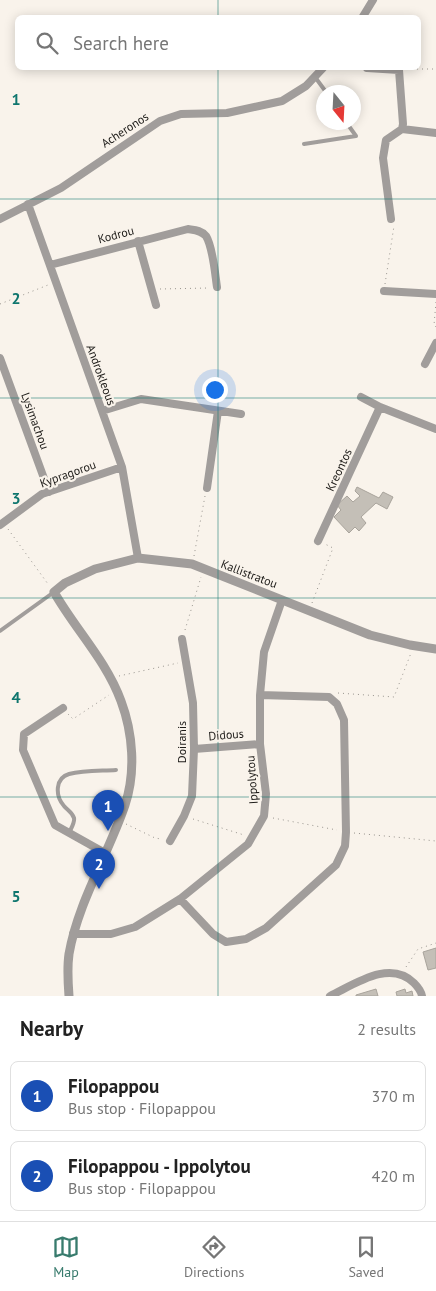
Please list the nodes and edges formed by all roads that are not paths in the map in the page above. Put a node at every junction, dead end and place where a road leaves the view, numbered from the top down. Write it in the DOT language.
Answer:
graph roads {
  1 [pos="373,0"];
  2 [pos="364,15"];
  3 [pos="321,70"];
  4 [pos="399,70"];
  5 [pos="315,77"];
  6 [pos="321,85"];
  7 [pos="402,129"];
  8 [pos="352,130"];
  9 [pos="436,133"];
  10 [pos="304,144"];
  11 [pos="28,204"];
  12 [pos="0,219"];
  13 [pos="391,219"];
  14 [pos="138,241"];
  15 [pos="50,265"];
  16 [pos="217,287"];
  17 [pos="384,291"];
  18 [pos="436,294"];
  19 [pos="156,305"];
  20 [pos="436,343"];
  21 [pos="0,358"];
  22 [pos="425,364"];
  23 [pos="361,397"];
  24 [pos="380,407"];
  25 [pos="102,411"];
  26 [pos="218,411"];
  27 [pos="241,414"];
  28 [pos="436,429"];
  29 [pos="122,467"];
  30 [pos="207,488"];
  31 [pos="49,492"];
  32 [pos="2,524"];
  33 [pos="318,541"];
  34 [pos="138,558"];
  35 [pos="54,592"];
  36 [pos="282,600"];
  37 [pos="0,631"];
  38 [pos="182,639"];
  39 [pos="436,649"];
  40 [pos="260,695"];
  41 [pos="63,708"];
  42 [pos="260,744"];
  43 [pos="194,749"];
  44 [pos="116,770"];
  45 [pos="68,834"];
  46 [pos="170,841"];
  47 [pos="105,852"];
  48 [pos="180,898"];
  49 [pos="73,934"];
  50 [pos="69,996"];
  51 [pos="330,996"];
  52 [pos="422,996"];
  1 -- 2 [label="street"];
  3 -- 5 [label="street, Acheronos"];
  4 -- 7 [label="street"];
  5 -- 6 [label="lane"];
  5 -- 11 [label="street, Acheronos"];
  7 -- 9 [label="street"];
  7 -- 13 [label="street"];
  8 -- 10 [label="lane"];
  11 -- 12 [label="street, Acheronos"];
  11 -- 15 [label="street, Androkleous"];
  14 -- 15 [label="street, Kodrou"];
  14 -- 16 [label="street, Kodrou"];
  14 -- 19 [label="street"];
  15 -- 25 [label="street, Androkleous"];
  17 -- 18 [label="street"];
  20 -- 22 [label="street"];
  21 -- 31 [label="street, Lysimachou"];
  23 -- 24 [label="street"];
  24 -- 28 [label="street"];
  24 -- 33 [label="street, Kreontos"];
  25 -- 26 [label="street"];
  25 -- 29 [label="street, Androkleous"];
  26 -- 27 [label="street"];
  26 -- 30 [label="street"];
  29 -- 31 [label="street, Kypragorou"];
  29 -- 34 [label="street, Androkleous"];
  31 -- 32 [label="street, Kypragorou"];
  34 -- 35 [label="street, Kallistratou"];
  34 -- 36 [label="street, Kallistratou"];
  35 -- 37 [label="lane"];
  35 -- 47 [label="street"];
  36 -- 39 [label="street, Kallistratou"];
  36 -- 40 [label="street, Ippolytou"];
  38 -- 43 [label="street, Doiranis"];
  40 -- 42 [label="street, Ippolytou"];
  40 -- 48 [label="street"];
  41 -- 45 [label="street"];
  42 -- 43 [label="street, Didous"];
  42 -- 48 [label="street, Ippolytou"];
  43 -- 46 [label="street, Doiranis"];
  44 -- 45 [label="lane"];
  45 -- 47 [label="street"];
  47 -- 49 [label="street"];
  48 -- 49 [label="street, Ippolytou"];
  49 -- 50 [label="street"];
  51 -- 52 [label="street"];
}
